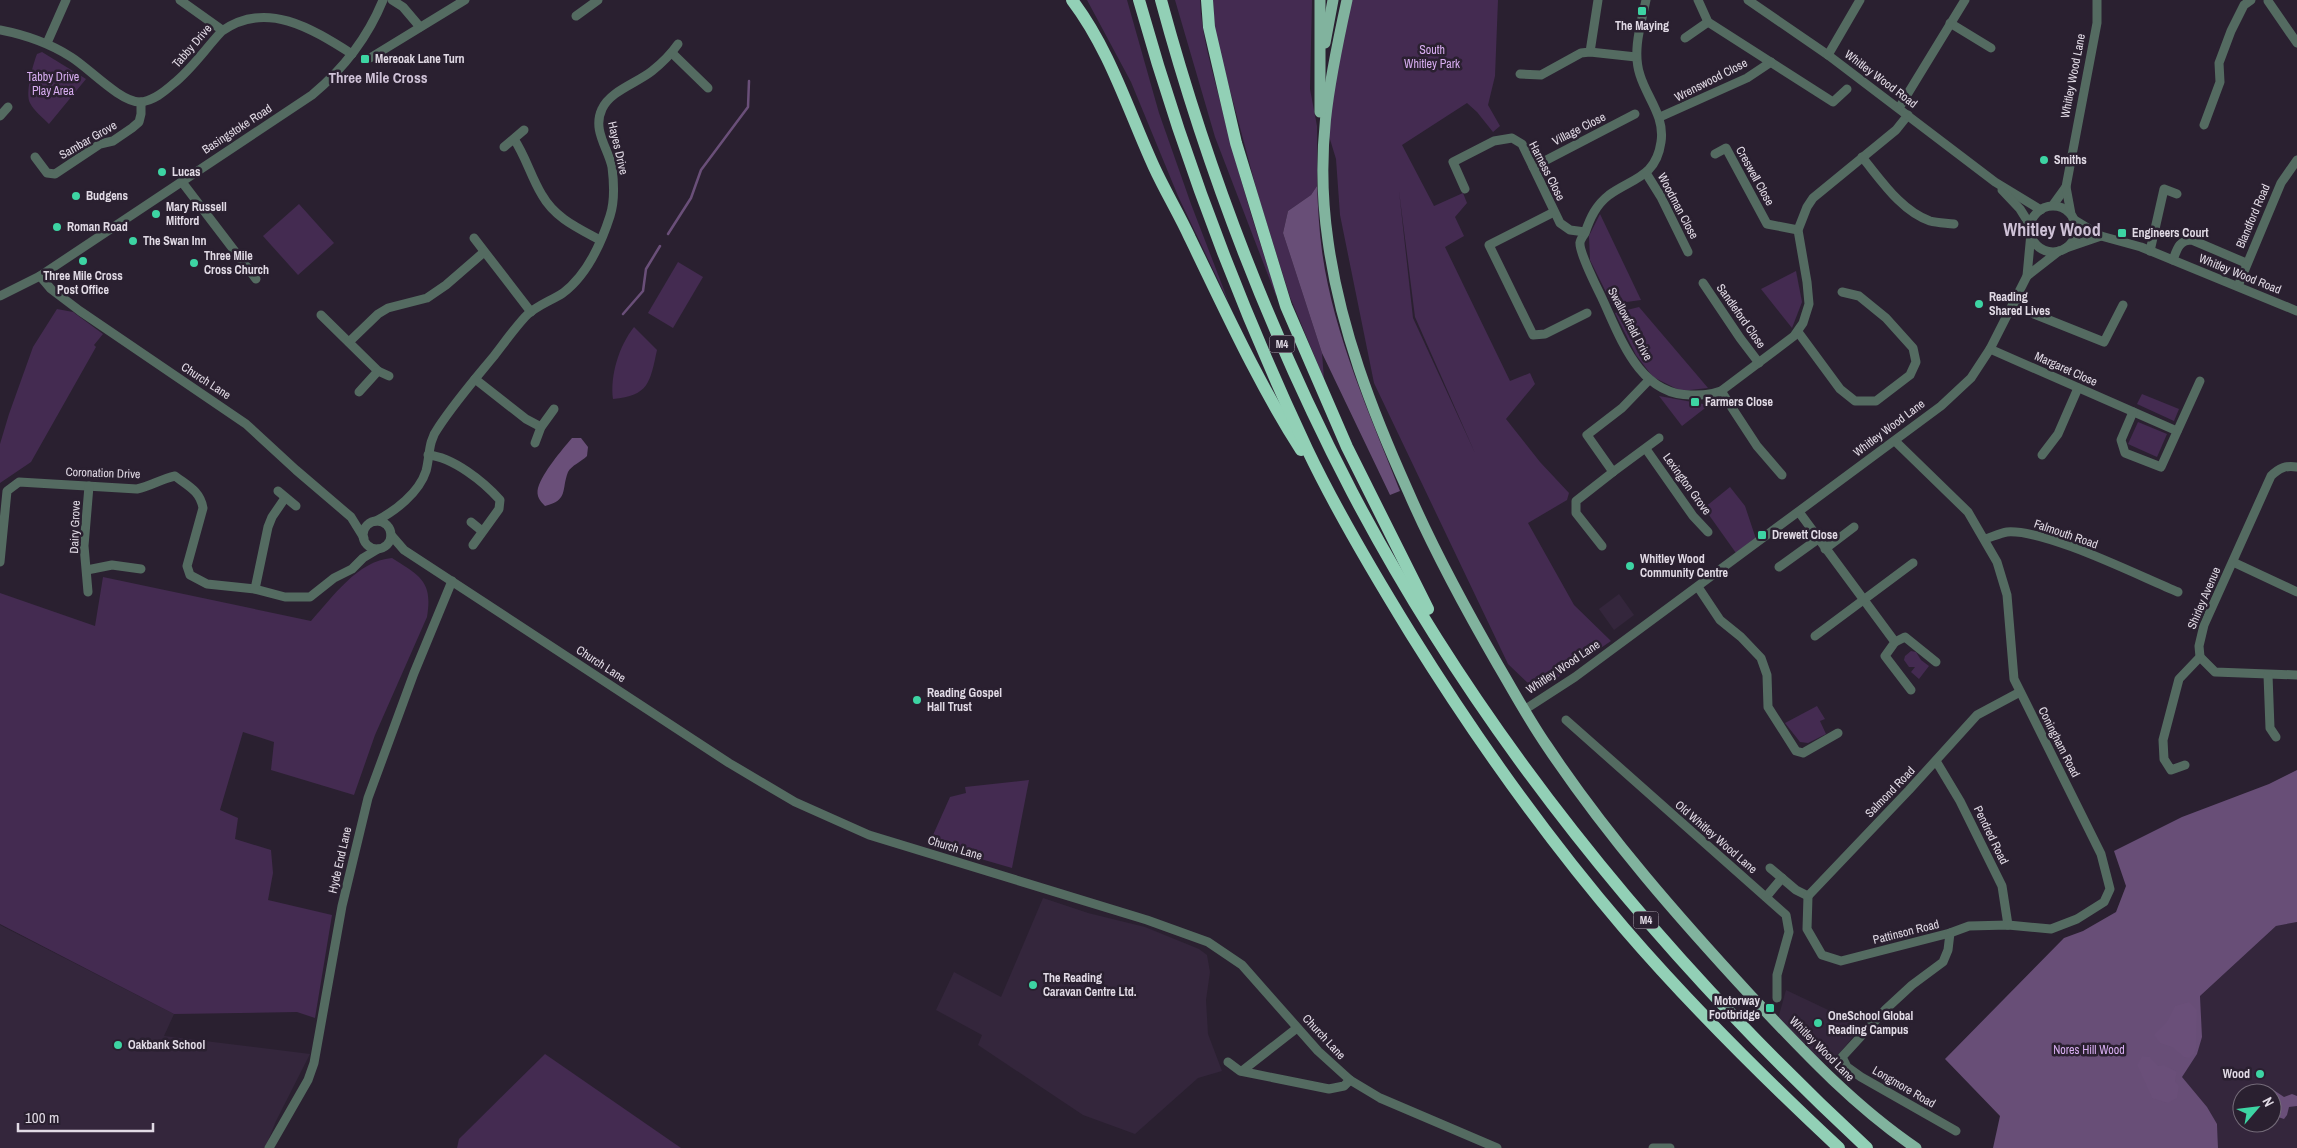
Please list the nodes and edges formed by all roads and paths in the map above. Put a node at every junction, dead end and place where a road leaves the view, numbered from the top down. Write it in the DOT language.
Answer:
graph roads {
  1 [pos="66,0"];
  2 [pos="180,0"];
  3 [pos="383,0"];
  4 [pos="392,0"];
  5 [pos="465,0"];
  6 [pos="598,0"];
  7 [pos="1072,0"];
  8 [pos="1139,0"];
  9 [pos="1160,0"];
  10 [pos="1207,0"];
  11 [pos="1320,0"];
  12 [pos="1333,0"];
  13 [pos="1347,0"];
  14 [pos="1598,0"];
  15 [pos="1646,0"];
  16 [pos="1698,0"];
  17 [pos="1748,0"];
  18 [pos="1860,0"];
  19 [pos="1964,0"];
  20 [pos="2097,0"];
  21 [pos="2251,0"];
  22 [pos="2255,0"];
  23 [pos="2269,1"];
  24 [pos="576,16"];
  25 [pos="1708,22"];
  26 [pos="1950,24"];
  27 [pos="420,27"];
  28 [pos="0,30"];
  29 [pos="222,30"];
  30 [pos="1685,38"];
  31 [pos="382,40"];
  32 [pos="46,43"];
  33 [pos="2297,43"];
  34 [pos="678,44"];
  35 [pos="387,48"];
  36 [pos="1991,48"];
  37 [pos="1590,52"];
  38 [pos="672,53"];
  39 [pos="352,54"];
  40 [pos="1828,55"];
  41 [pos="1636,57"];
  42 [pos="370,58"];
  43 [pos="1320,61"];
  44 [pos="1771,62"];
  45 [pos="1520,74"];
  46 [pos="708,88"];
  47 [pos="1847,89"];
  48 [pos="141,102"];
  49 [pos="8,107"];
  50 [pos="1899,108"];
  51 [pos="1636,114"];
  52 [pos="1908,114"];
  53 [pos="0,116"];
  54 [pos="1660,117"];
  55 [pos="2204,125"];
  56 [pos="524,130"];
  57 [pos="1323,133"];
  58 [pos="514,139"];
  59 [pos="504,147"];
  60 [pos="1715,154"];
  61 [pos="35,156"];
  62 [pos="1862,157"];
  63 [pos="2297,160"];
  64 [pos="1533,167"];
  65 [pos="1646,173"];
  66 [pos="182,182"];
  67 [pos="1995,182"];
  68 [pos="2066,187"];
  69 [pos="1465,189"];
  70 [pos="2178,194"];
  71 [pos="2053,205"];
  72 [pos="2041,210"];
  73 [pos="1554,212"];
  74 [pos="2072,217"];
  75 [pos="1954,224"];
  76 [pos="2031,229"];
  77 [pos="1798,230"];
  78 [pos="1585,232"];
  79 [pos="2101,236"];
  80 [pos="474,238"];
  81 [pos="600,240"];
  82 [pos="2062,250"];
  83 [pos="2150,251"];
  84 [pos="484,252"];
  85 [pos="1688,252"];
  86 [pos="2173,260"];
  87 [pos="2246,263"];
  88 [pos="40,276"];
  89 [pos="2027,276"];
  90 [pos="256,279"];
  91 [pos="1703,283"];
  92 [pos="2238,286"];
  93 [pos="2,292"];
  94 [pos="1842,292"];
  95 [pos="2013,302"];
  96 [pos="2123,305"];
  97 [pos="2297,311"];
  98 [pos="531,312"];
  99 [pos="1587,313"];
  100 [pos="321,315"];
  101 [pos="1798,332"];
  102 [pos="349,342"];
  103 [pos="1990,349"];
  104 [pos="1759,363"];
  105 [pos="378,371"];
  106 [pos="389,376"];
  107 [pos="475,379"];
  108 [pos="1649,380"];
  109 [pos="2200,380"];
  110 [pos="2078,388"];
  111 [pos="1721,391"];
  112 [pos="359,392"];
  113 [pos="554,409"];
  114 [pos="2133,412"];
  115 [pos="541,427"];
  116 [pos="2177,432"];
  117 [pos="1659,438"];
  118 [pos="1895,441"];
  119 [pos="536,443"];
  120 [pos="1646,449"];
  121 [pos="428,455"];
  122 [pos="2042,455"];
  123 [pos="2297,467"];
  124 [pos="1612,472"];
  125 [pos="1782,475"];
  126 [pos="90,486"];
  127 [pos="278,491"];
  128 [pos="285,498"];
  129 [pos="1334,500"];
  130 [pos="296,506"];
  131 [pos="394,511"];
  132 [pos="1799,512"];
  133 [pos="351,517"];
  134 [pos="373,522"];
  135 [pos="471,522"];
  136 [pos="1854,527"];
  137 [pos="391,532"];
  138 [pos="482,532"];
  139 [pos="1708,532"];
  140 [pos="1818,539"];
  141 [pos="1986,539"];
  142 [pos="365,541"];
  143 [pos="473,545"];
  144 [pos="1602,546"];
  145 [pos="381,548"];
  146 [pos="1825,549"];
  147 [pos="404,550"];
  148 [pos="363,558"];
  149 [pos="0,562"];
  150 [pos="2233,562"];
  151 [pos="1913,563"];
  152 [pos="1779,567"];
  153 [pos="141,569"];
  154 [pos="88,570"];
  155 [pos="452,581"];
  156 [pos="1698,587"];
  157 [pos="256,589"];
  158 [pos="88,592"];
  159 [pos="2178,592"];
  160 [pos="2297,592"];
  161 [pos="1865,599"];
  162 [pos="1815,636"];
  163 [pos="1894,642"];
  164 [pos="2200,657"];
  165 [pos="1936,662"];
  166 [pos="1455,665"];
  167 [pos="2268,675"];
  168 [pos="2297,675"];
  169 [pos="1911,690"];
  170 [pos="2020,692"];
  171 [pos="1524,710"];
  172 [pos="1566,720"];
  173 [pos="1838,733"];
  174 [pos="2276,737"];
  175 [pos="1936,761"];
  176 [pos="2185,765"];
  177 [pos="1770,868"];
  178 [pos="1782,878"];
  179 [pos="1808,896"];
  180 [pos="1766,897"];
  181 [pos="2008,925"];
  182 [pos="2059,926"];
  183 [pos="1950,933"];
  184 [pos="1777,998"];
  185 [pos="1297,1028"];
  186 [pos="1228,1062"];
  187 [pos="1242,1071"];
  188 [pos="1350,1080"];
  189 [pos="1956,1131"];
  190 [pos="269,1148"];
  191 [pos="1497,1148"];
  192 [pos="1653,1148"];
  193 [pos="1670,1148"];
  194 [pos="1839,1148"];
  195 [pos="1867,1148"];
  196 [pos="1916,1148"];
  1 -- 32 [label="street"];
  2 -- 29 [label="street"];
  3 -- 39 [label="street, Basingstoke Road"];
  4 -- 27 [label="street"];
  5 -- 27 [label="street"];
  6 -- 24 [label="street"];
  7 -- 129 [label="highway, M4"];
  8 -- 129 [label="highway, M4"];
  9 -- 166 [label="highway, M4"];
  10 -- 166 [label="highway, M4"];
  11 -- 43 [label="main road"];
  12 -- 43 [label="main road"];
  13 -- 57 [label="main road"];
  14 -- 37 [label="street"];
  15 -- 41 [label="street, Swallowfield Drive"];
  16 -- 25 [label="street"];
  17 -- 40 [label="street, Whitley Wood Road"];
  18 -- 40 [label="street"];
  19 -- 26 [label="street"];
  20 -- 68 [label="street, Whitley Wood Lane"];
  21 -- 55 [label="street"];
  22 -- 23 [label="street"];
  23 -- 33 [label="street"];
  25 -- 30 [label="street"];
  25 -- 44 [label="street, Wrenswood Close"];
  26 -- 36 [label="street"];
  26 -- 50 [label="street"];
  27 -- 35 [label="street"];
  28 -- 32 [label="street"];
  29 -- 39 [label="street, Tabby Drive"];
  29 -- 48 [label="street, Tabby Drive"];
  31 -- 35 [label="street"];
  32 -- 48 [label="street"];
  34 -- 38 [label="street, Hayes Drive"];
  35 -- 42 [label="street"];
  37 -- 41 [label="street"];
  37 -- 45 [label="street"];
  38 -- 46 [label="street"];
  38 -- 81 [label="street, Hayes Drive"];
  39 -- 66 [label="street, Basingstoke Road"];
  40 -- 50 [label="street, Whitley Wood Road"];
  41 -- 54 [label="street, Swallowfield Drive"];
  43 -- 57 [label="main road"];
  44 -- 47 [label="street, Wrenswood Close"];
  44 -- 54 [label="street, Wrenswood Close"];
  48 -- 61 [label="street, Sambar Grove"];
  49 -- 53 [label="street"];
  50 -- 52 [label="street, Whitley Wood Road"];
  51 -- 64 [label="street, Village Close"];
  52 -- 62 [label="street"];
  52 -- 67 [label="street, Whitley Wood Road"];
  54 -- 65 [label="street, Swallowfield Drive"];
  56 -- 58 [label="street"];
  57 -- 171 [label="main road"];
  58 -- 59 [label="street"];
  58 -- 81 [label="street"];
  60 -- 77 [label="street, Creswell Close"];
  62 -- 75 [label="street"];
  62 -- 77 [label="street"];
  63 -- 87 [label="street, Blandford Road"];
  64 -- 69 [label="street, Harness Close"];
  64 -- 73 [label="street, Harness Close"];
  65 -- 78 [label="street, Swallowfield Drive"];
  65 -- 85 [label="street, Woodman Close"];
  66 -- 88 [label="street, Basingstoke Road"];
  66 -- 90 [label="street"];
  67 -- 72 [label="street, Whitley Wood Road"];
  67 -- 76 [label="street, Whitley Wood Road"];
  68 -- 71 [label="street, Whitley Wood Lane"];
  68 -- 74 [label="street, Whitley Wood Lane"];
  70 -- 83 [label="street"];
  71 -- 72 [label="street"];
  71 -- 74 [label="street"];
  72 -- 76 [label="street"];
  73 -- 78 [label="street, Harness Close"];
  73 -- 99 [label="street"];
  74 -- 79 [label="street, Whitley Wood Road"];
  74 -- 82 [label="street"];
  76 -- 82 [label="street"];
  76 -- 89 [label="street, Whitley Wood Lane"];
  77 -- 101 [label="street, Swallowfield Drive"];
  78 -- 108 [label="street, Swallowfield Drive"];
  79 -- 82 [label="street"];
  79 -- 83 [label="street, Whitley Wood Road"];
  80 -- 84 [label="street"];
  81 -- 98 [label="street, Hayes Drive"];
  82 -- 89 [label="street, Whitley Wood Lane"];
  83 -- 86 [label="street, Whitley Wood Road"];
  84 -- 98 [label="street"];
  84 -- 102 [label="street"];
  86 -- 87 [label="street, Whitley Wood Road"];
  86 -- 92 [label="street, Whitley Wood Road"];
  87 -- 92 [label="street, Blandford Road"];
  88 -- 93 [label="street, Basingstoke Road"];
  88 -- 133 [label="street, Church Lane"];
  89 -- 95 [label="street, Whitley Wood Lane"];
  91 -- 104 [label="street, Sandleford Close"];
  92 -- 97 [label="street, Whitley Wood Road"];
  94 -- 101 [label="street"];
  95 -- 96 [label="street"];
  95 -- 103 [label="street, Whitley Wood Lane"];
  98 -- 107 [label="street, Hayes Drive"];
  100 -- 102 [label="street"];
  101 -- 104 [label="street, Swallowfield Drive"];
  102 -- 105 [label="street"];
  103 -- 110 [label="street, Margaret Close"];
  103 -- 118 [label="street, Whitley Wood Lane"];
  104 -- 111 [label="street, Swallowfield Drive"];
  105 -- 106 [label="street"];
  105 -- 112 [label="street"];
  107 -- 115 [label="street"];
  107 -- 121 [label="street, Hayes Drive"];
  108 -- 111 [label="street, Swallowfield Drive"];
  108 -- 124 [label="street"];
  109 -- 116 [label="street"];
  110 -- 114 [label="street, Margaret Close"];
  110 -- 122 [label="street"];
  111 -- 125 [label="street"];
  113 -- 115 [label="street"];
  114 -- 116 [label="street, Margaret Close"];
  114 -- 116 [label="street"];
  115 -- 119 [label="street"];
  117 -- 120 [label="street, Lexington Grove"];
  118 -- 132 [label="street, Whitley Wood Lane"];
  118 -- 141 [label="street"];
  120 -- 124 [label="street, Lexington Grove"];
  120 -- 139 [label="street, Lexington Grove"];
  121 -- 131 [label="street, Hayes Drive"];
  121 -- 138 [label="street"];
  123 -- 150 [label="street, Shirley Avenue"];
  124 -- 144 [label="street, Lexington Grove"];
  126 -- 149 [label="street, Coronation Drive"];
  126 -- 154 [label="street, Dairy Grove"];
  126 -- 157 [label="street, Coronation Drive"];
  127 -- 128 [label="street"];
  128 -- 130 [label="street"];
  128 -- 157 [label="street"];
  129 -- 194 [label="highway, M4"];
  131 -- 134 [label="street, Hayes Drive"];
  131 -- 137 [label="street, Hayes Drive"];
  132 -- 140 [label="street"];
  132 -- 156 [label="street, Whitley Wood Lane"];
  133 -- 134 [label="street, Church Lane"];
  133 -- 142 [label="street, Church Lane"];
  134 -- 137 [label="street"];
  134 -- 142 [label="street"];
  135 -- 138 [label="street"];
  136 -- 146 [label="street"];
  137 -- 145 [label="street"];
  137 -- 147 [label="street, Church Lane"];
  138 -- 143 [label="street"];
  140 -- 146 [label="street"];
  140 -- 152 [label="street"];
  141 -- 159 [label="street, Falmouth Road"];
  141 -- 170 [label="street, Coningham Road"];
  142 -- 145 [label="street"];
  142 -- 148 [label="street"];
  145 -- 147 [label="street, Church Lane"];
  145 -- 148 [label="street, Coronation Drive"];
  146 -- 161 [label="street"];
  147 -- 155 [label="street, Church Lane"];
  148 -- 157 [label="street, Coronation Drive"];
  150 -- 160 [label="street"];
  150 -- 164 [label="street, Shirley Avenue"];
  151 -- 161 [label="street"];
  153 -- 154 [label="street, Dairy Grove"];
  154 -- 158 [label="street, Dairy Grove"];
  155 -- 185 [label="street, Church Lane"];
  155 -- 190 [label="street, Hyde End Lane"];
  156 -- 171 [label="street, Whitley Wood Lane"];
  156 -- 173 [label="street"];
  161 -- 162 [label="street"];
  161 -- 163 [label="street"];
  163 -- 165 [label="street"];
  163 -- 169 [label="street"];
  164 -- 167 [label="street"];
  164 -- 176 [label="street"];
  166 -- 195 [label="highway, M4"];
  167 -- 168 [label="street"];
  167 -- 174 [label="street"];
  170 -- 175 [label="street, Salmond Road"];
  170 -- 182 [label="street, Coningham Road"];
  171 -- 196 [label="main road, Whitley Wood Lane"];
  172 -- 180 [label="street, Old Whitley Wood Lane"];
  175 -- 179 [label="street, Salmond Road"];
  175 -- 181 [label="street, Pendred Road"];
  177 -- 178 [label="street"];
  178 -- 179 [label="street"];
  178 -- 180 [label="street"];
  179 -- 183 [label="street, Pattinson Road"];
  180 -- 184 [label="street, Old Whitley Wood Lane"];
  181 -- 182 [label="street, Pattinson Road"];
  181 -- 183 [label="street, Pattinson Road"];
  183 -- 189 [label="street, Longmore Road"];
  185 -- 187 [label="street"];
  185 -- 188 [label="street, Church Lane"];
  186 -- 187 [label="street"];
  187 -- 188 [label="street"];
  188 -- 191 [label="street, Church Lane"];
  192 -- 193 [label="street"];
}
